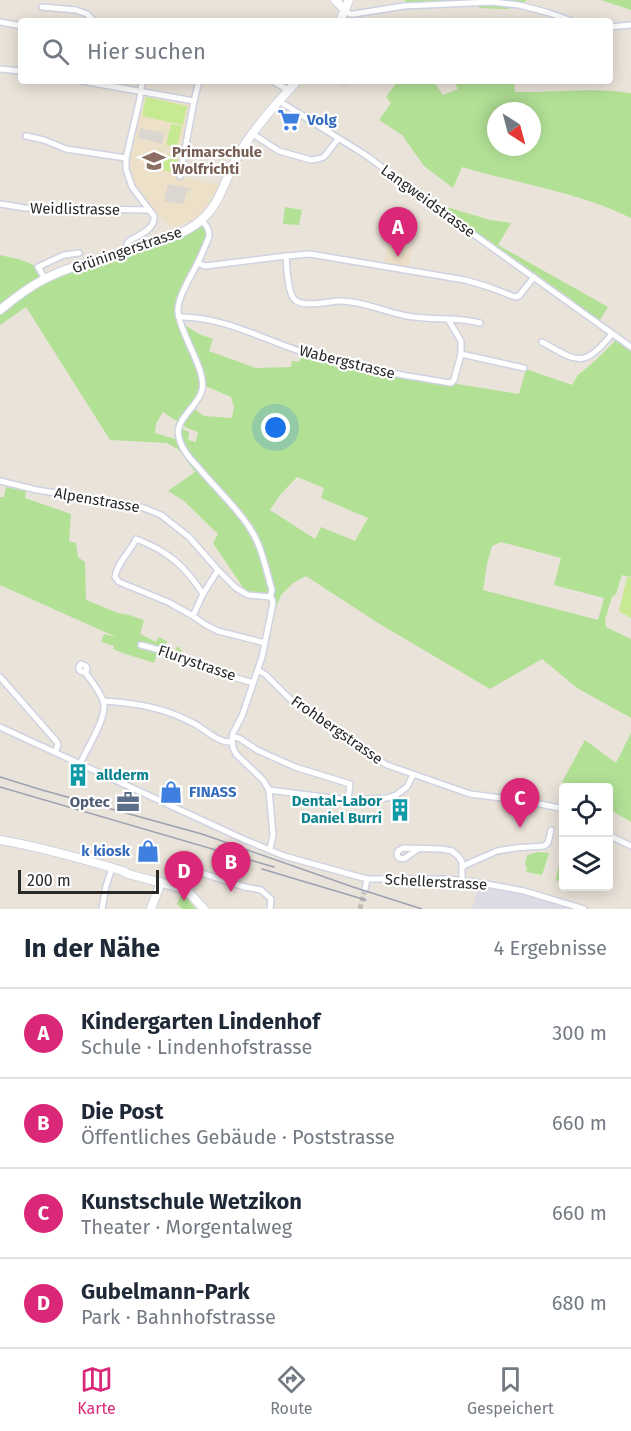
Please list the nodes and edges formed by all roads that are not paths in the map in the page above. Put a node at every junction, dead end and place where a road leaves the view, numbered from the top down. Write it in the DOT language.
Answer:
graph roads {
  1 [pos="334,0"];
  2 [pos="349,0"];
  3 [pos="42,7"];
  4 [pos="345,10"];
  5 [pos="91,18"];
  6 [pos="341,18"];
  7 [pos="564,18"];
  8 [pos="0,22"];
  9 [pos="18,25"];
  10 [pos="631,25"];
  11 [pos="613,27"];
  12 [pos="0,69"];
  13 [pos="18,70"];
  14 [pos="99,84"];
  15 [pos="141,84"];
  16 [pos="198,84"];
  17 [pos="278,84"];
  18 [pos="294,84"];
  19 [pos="288,90"];
  20 [pos="140,91"];
  21 [pos="194,101"];
  22 [pos="279,101"];
  23 [pos="253,134"];
  24 [pos="26,136"];
  25 [pos="338,139"];
  26 [pos="126,158"];
  27 [pos="180,176"];
  28 [pos="0,204"];
  29 [pos="150,210"];
  30 [pos="201,220"];
  31 [pos="127,251"];
  32 [pos="79,253"];
  33 [pos="286,256"];
  34 [pos="198,263"];
  35 [pos="534,277"];
  36 [pos="45,279"];
  37 [pos="0,310"];
  38 [pos="179,317"];
  39 [pos="448,319"];
  40 [pos="480,323"];
  41 [pos="612,334"];
  42 [pos="542,342"];
  43 [pos="631,348"];
  44 [pos="461,354"];
  45 [pos="524,368"];
  46 [pos="0,481"];
  47 [pos="218,570"];
  48 [pos="203,594"];
  49 [pos="270,597"];
  50 [pos="193,616"];
  51 [pos="265,643"];
  52 [pos="141,645"];
  53 [pos="258,670"];
  54 [pos="85,672"];
  55 [pos="0,677"];
  56 [pos="253,683"];
  57 [pos="104,701"];
  58 [pos="0,727"];
  59 [pos="232,739"];
  60 [pos="55,752"];
  61 [pos="80,764"];
  62 [pos="413,775"];
  63 [pos="269,790"];
  64 [pos="348,800"];
  65 [pos="559,807"];
  66 [pos="551,830"];
  67 [pos="613,837"];
  68 [pos="0,842"];
  69 [pos="631,846"];
  70 [pos="270,849"];
  71 [pos="418,849"];
  72 [pos="463,866"];
  73 [pos="111,872"];
  74 [pos="128,874"];
  75 [pos="368,879"];
  76 [pos="462,880"];
  77 [pos="161,882"];
  78 [pos="180,887"];
  79 [pos="365,889"];
  80 [pos="103,909"];
  81 [pos="152,909"];
  82 [pos="204,909"];
  83 [pos="270,909"];
  84 [pos="584,909"];
  1 -- 4 [label="main road"];
  2 -- 4 [label="main road"];
  3 -- 5 [label="street"];
  4 -- 6 [label="main road"];
  4 -- 7 [label="street"];
  8 -- 9 [label="street"];
  10 -- 11 [label="street"];
  12 -- 13 [label="street"];
  14 -- 20 [label="street"];
  15 -- 20 [label="street"];
  16 -- 21 [label="street"];
  17 -- 19 [label="street"];
  18 -- 19 [label="main road, Grüningerstrasse"];
  19 -- 22 [label="main road, Grüningerstrasse"];
  20 -- 21 [label="street"];
  20 -- 26 [label="street"];
  21 -- 27 [label="street"];
  22 -- 23 [label="main road, Grüningerstrasse"];
  22 -- 25 [label="street, Langweidstrasse"];
  23 -- 25 [label="street"];
  23 -- 30 [label="main road, Grüningerstrasse"];
  24 -- 26 [label="street"];
  25 -- 35 [label="street, Langweidstrasse"];
  26 -- 29 [label="street"];
  28 -- 29 [label="street, Weidlistrasse"];
  29 -- 31 [label="street"];
  30 -- 31 [label="main road, Grüningerstrasse"];
  30 -- 34 [label="street"];
  31 -- 36 [label="main road, Grüningerstrasse"];
  32 -- 36 [label="street"];
  33 -- 34 [label="street"];
  33 -- 35 [label="street"];
  33 -- 39 [label="street"];
  34 -- 38 [label="street"];
  35 -- 41 [label="street, Langweidstrasse"];
  36 -- 37 [label="main road, Grüningerstrasse"];
  38 -- 44 [label="street, Wabergstrasse"];
  38 -- 49 [label="street"];
  39 -- 40 [label="street"];
  39 -- 44 [label="street"];
  41 -- 42 [label="street"];
  41 -- 43 [label="street, Langweidstrasse"];
  44 -- 45 [label="street"];
  46 -- 47 [label="street, Alpenstrasse"];
  47 -- 48 [label="street"];
  47 -- 49 [label="street, Alpenstrasse"];
  48 -- 50 [label="street"];
  48 -- 50 [label="street"];
  49 -- 51 [label="street"];
  50 -- 51 [label="street"];
  51 -- 53 [label="street"];
  52 -- 56 [label="street, Flurystrasse"];
  53 -- 56 [label="street"];
  53 -- 62 [label="street, Frohbergstrasse"];
  54 -- 57 [label="street"];
  55 -- 60 [label="street"];
  56 -- 59 [label="street"];
  57 -- 59 [label="street"];
  57 -- 61 [label="street"];
  58 -- 60 [label="street"];
  59 -- 63 [label="street"];
  59 -- 64 [label="street"];
  60 -- 61 [label="street"];
  61 -- 70 [label="street"];
  62 -- 64 [label="street"];
  62 -- 65 [label="street, Frohbergstrasse"];
  63 -- 64 [label="street"];
  63 -- 70 [label="street"];
  66 -- 72 [label="street"];
  67 -- 69 [label="street"];
  68 -- 73 [label="main road"];
  68 -- 74 [label="main road"];
  70 -- 75 [label="street"];
  71 -- 72 [label="street"];
  72 -- 76 [label="street"];
  73 -- 74 [label="main road"];
  73 -- 80 [label="street"];
  74 -- 77 [label="main road"];
  75 -- 76 [label="street, Schellerstrasse"];
  75 -- 79 [label="street, Schellerstrasse"];
  76 -- 84 [label="street, Schellerstrasse"];
  77 -- 78 [label="main road"];
  77 -- 81 [label="main road"];
  78 -- 82 [label="main road"];
  78 -- 83 [label="street"];
}
